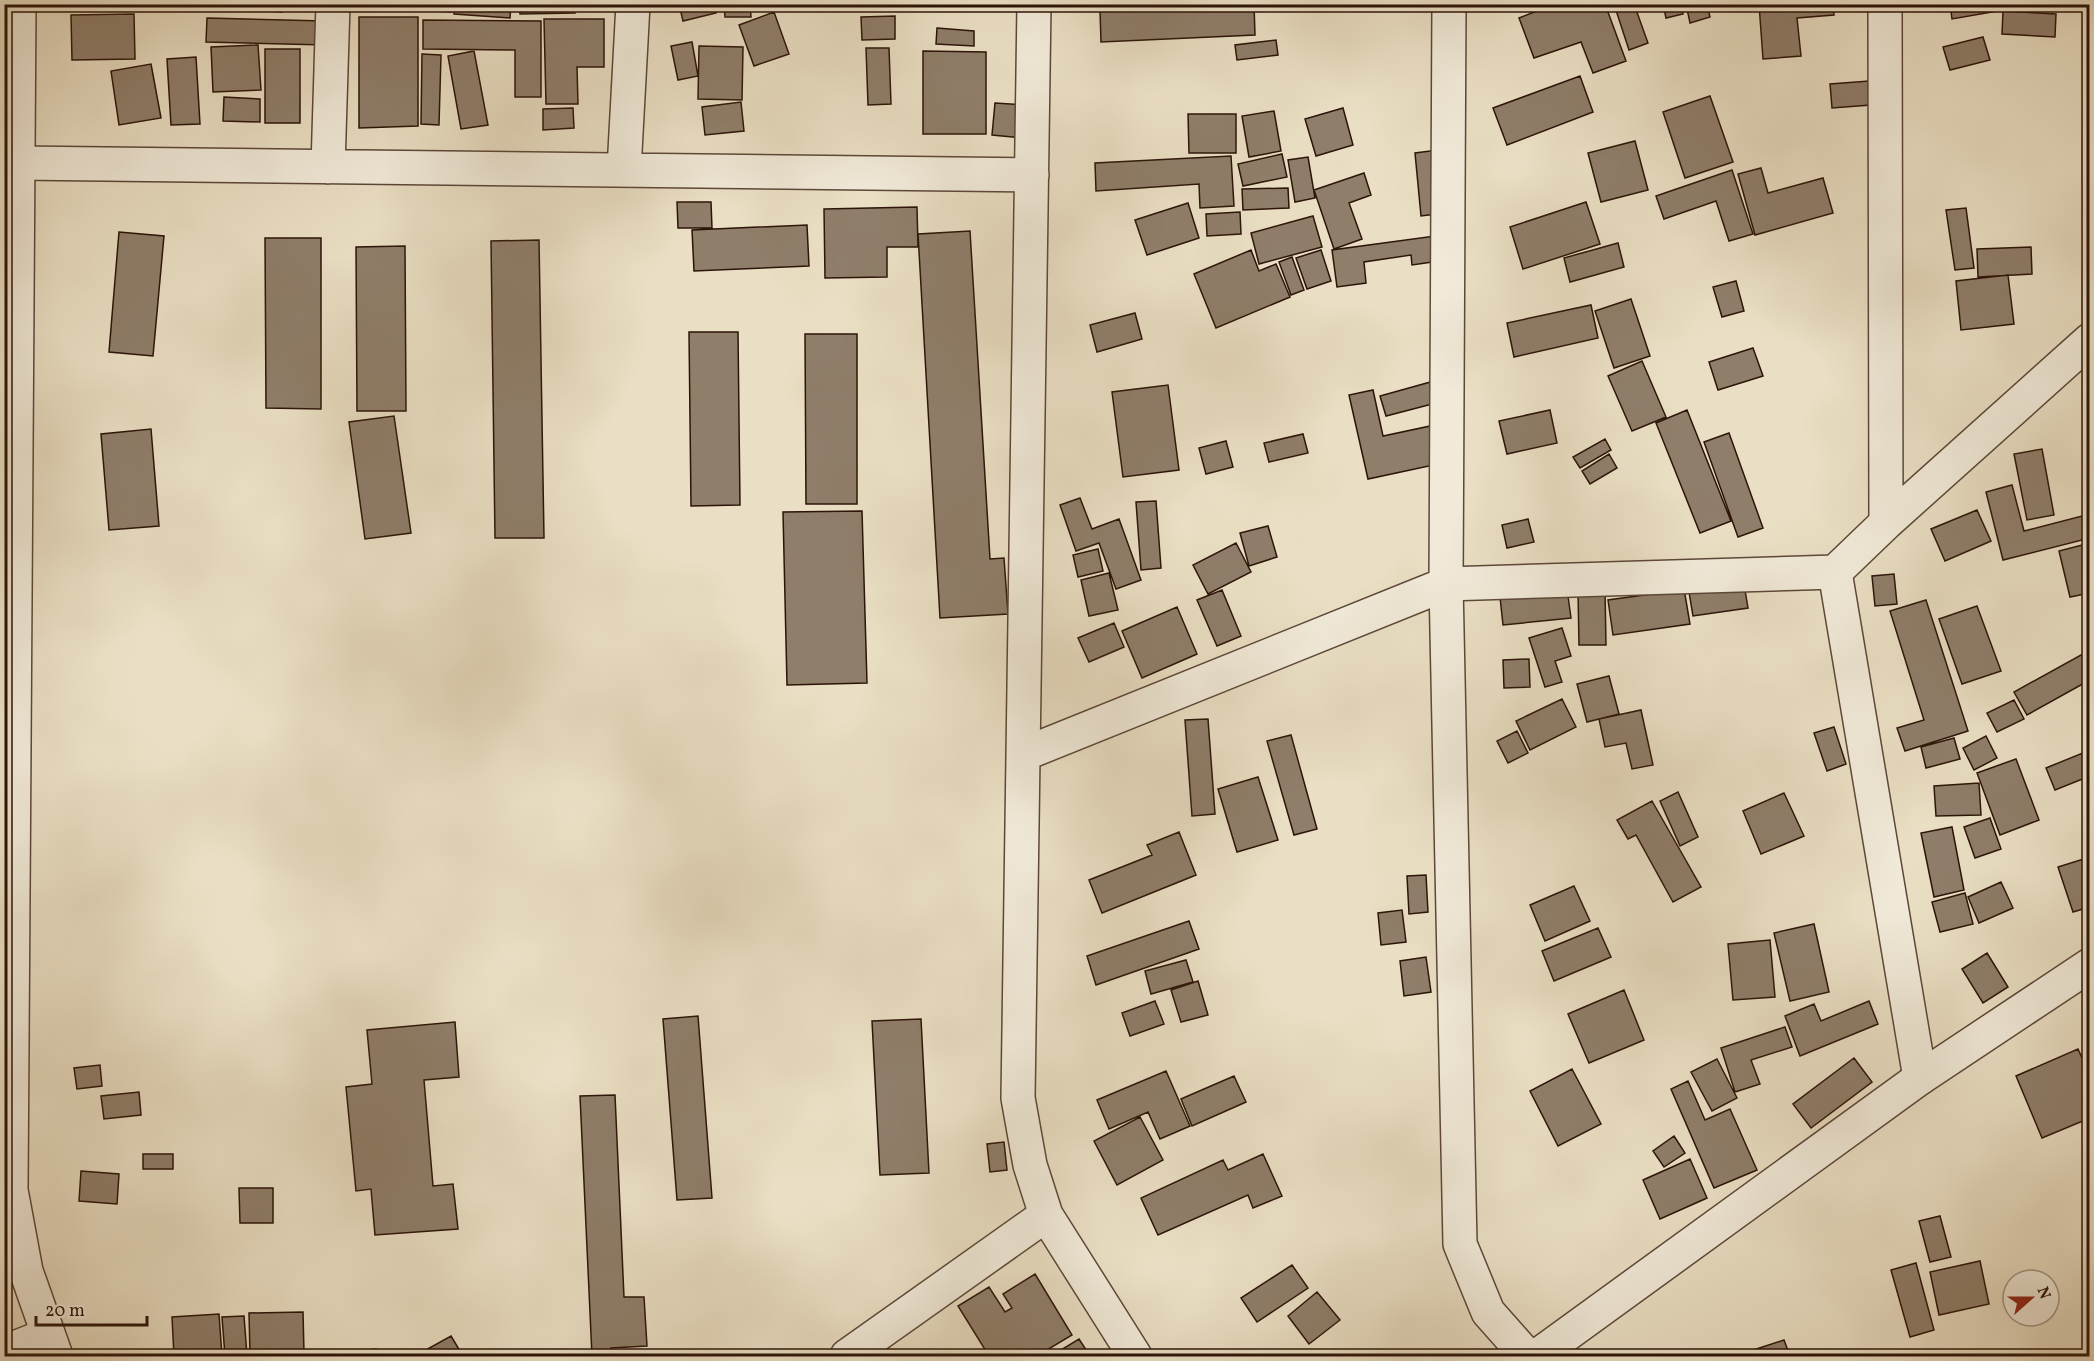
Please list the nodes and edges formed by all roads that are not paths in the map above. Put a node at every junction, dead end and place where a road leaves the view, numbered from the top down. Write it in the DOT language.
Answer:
graph roads {
  1 [pos="19,4"];
  2 [pos="333,4"];
  3 [pos="633,4"];
  4 [pos="1034,4"];
  5 [pos="1449,4"];
  6 [pos="1885,4"];
  7 [pos="11,163"];
  8 [pos="328,167"];
  9 [pos="624,170"];
  10 [pos="1032,175"];
  11 [pos="2090,340"];
  12 [pos="1886,523"];
  13 [pos="1835,572"];
  14 [pos="1446,584"];
  15 [pos="1024,754"];
  16 [pos="9,814"];
  17 [pos="2090,965"];
  18 [pos="1920,1078"];
  19 [pos="8,1190"];
  20 [pos="1046,1215"];
  21 [pos="52,1346"];
  22 [pos="4,1352"];
  23 [pos="847,1356"];
  24 [pos="1135,1356"];
  25 [pos="1527,1356"];
  26 [pos="1537,1356"];
  1 -- 7 [label="street"];
  2 -- 8 [label="street"];
  3 -- 9 [label="street"];
  4 -- 10 [label="street"];
  5 -- 14 [label="street"];
  6 -- 12 [label="street"];
  7 -- 8 [label="street"];
  7 -- 16 [label="street"];
  8 -- 9 [label="street"];
  9 -- 10 [label="street"];
  10 -- 15 [label="street"];
  11 -- 12 [label="street"];
  12 -- 13 [label="street"];
  13 -- 14 [label="street"];
  13 -- 18 [label="street"];
  14 -- 15 [label="street"];
  14 -- 25 [label="street"];
  15 -- 20 [label="street"];
  16 -- 19 [label="street"];
  17 -- 18 [label="street"];
  18 -- 26 [label="street"];
  19 -- 21 [label="street"];
  20 -- 23 [label="street"];
  20 -- 24 [label="street"];
  21 -- 22 [label="street"];
}
